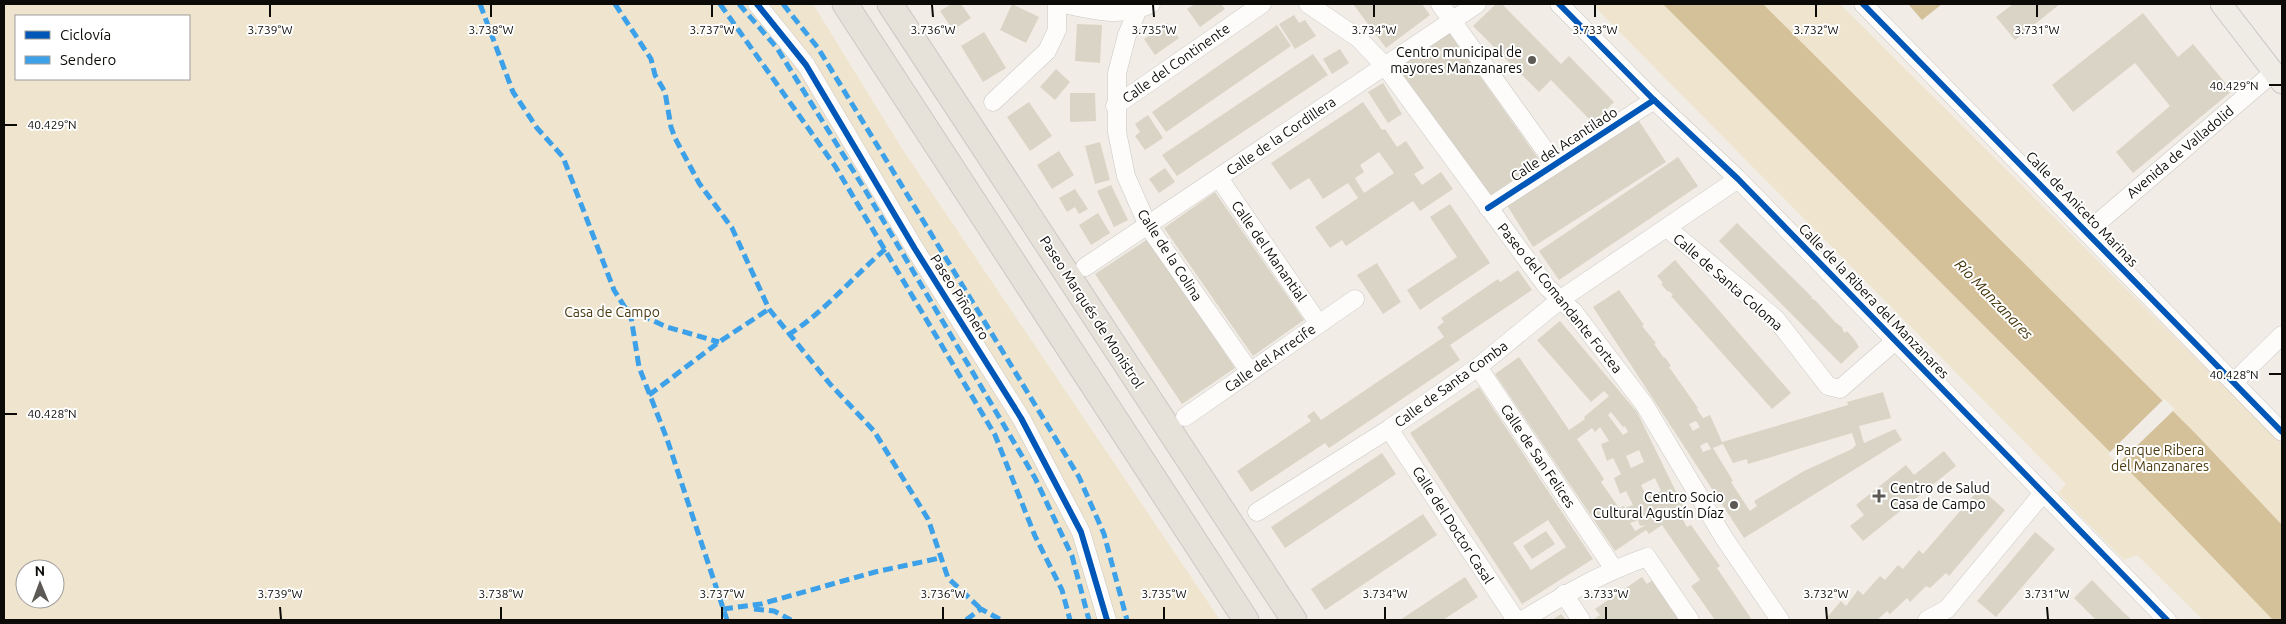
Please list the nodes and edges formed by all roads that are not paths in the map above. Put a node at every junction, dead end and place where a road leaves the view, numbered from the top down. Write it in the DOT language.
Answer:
graph roads {
  1 [pos="757,4"];
  2 [pos="845,4"];
  3 [pos="890,4"];
  4 [pos="1057,4"];
  5 [pos="1064,4"];
  6 [pos="1262,4"];
  7 [pos="1308,4"];
  8 [pos="1440,4"];
  9 [pos="1477,4"];
  10 [pos="1559,4"];
  11 [pos="1863,4"];
  12 [pos="2221,4"];
  13 [pos="1145,7"];
  14 [pos="1452,20"];
  15 [pos="1385,66"];
  16 [pos="2278,77"];
  17 [pos="1654,100"];
  18 [pos="993,102"];
  19 [pos="1115,106"];
  20 [pos="1555,164"];
  21 [pos="1219,178"];
  22 [pos="1738,179"];
  23 [pos="1488,208"];
  24 [pos="1148,226"];
  25 [pos="1667,228"];
  26 [pos="2087,232"];
  27 [pos="1086,267"];
  28 [pos="1355,299"];
  29 [pos="1561,299"];
  30 [pos="1319,324"];
  31 [pos="2282,335"];
  32 [pos="1895,341"];
  33 [pos="1478,367"];
  34 [pos="1250,372"];
  35 [pos="2234,382"];
  36 [pos="1186,417"];
  37 [pos="1389,429"];
  38 [pos="2282,432"];
  39 [pos="2043,493"];
  40 [pos="1257,512"];
  41 [pos="1614,568"];
  42 [pos="1564,594"];
  43 [pos="1953,615"];
  44 [pos="1107,620"];
  45 [pos="1246,620"];
  46 [pos="1294,620"];
  47 [pos="1516,620"];
  48 [pos="1523,620"];
  49 [pos="1582,620"];
  50 [pos="1690,620"];
  51 [pos="1780,620"];
  52 [pos="1927,620"];
  53 [pos="2167,620"];
  1 -- 44 [label="street, Paseo Piñonero"];
  2 -- 45 [label="highway"];
  3 -- 46 [label="highway, Paseo Marqués de Monistrol"];
  4 -- 18 [label="street"];
  5 -- 13 [label="street"];
  6 -- 19 [label="street, Calle del Continente"];
  7 -- 15 [label="street, Paseo del Comandante Fortea"];
  8 -- 14 [label="street"];
  9 -- 14 [label="street, Calle de la Cordillera"];
  10 -- 17 [label="street, Calle de la Ribera del Manzanares"];
  11 -- 26 [label="street, Calle de Aniceto Marinas"];
  12 -- 16 [label="main road, Avenida de Valladolid"];
  13 -- 19 [label="street, Calle de la Colina"];
  14 -- 15 [label="street, Calle de la Cordillera"];
  14 -- 20 [label="street"];
  15 -- 21 [label="street, Calle de la Cordillera"];
  15 -- 23 [label="street, Paseo del Comandante Fortea"];
  16 -- 26 [label="street, Avenida de Valladolid"];
  17 -- 20 [label="street, Calle del Acantilado"];
  17 -- 22 [label="street, Calle de la Ribera del Manzanares"];
  19 -- 24 [label="street, Calle de la Colina"];
  20 -- 23 [label="street, Calle del Acantilado"];
  21 -- 24 [label="street, Calle de la Cordillera"];
  21 -- 30 [label="street, Calle del Manantial"];
  22 -- 25 [label="street, Calle de Santa Comba"];
  22 -- 32 [label="street, Calle de la Ribera del Manzanares"];
  23 -- 29 [label="street, Paseo del Comandante Fortea"];
  24 -- 27 [label="street, Calle de la Cordillera"];
  24 -- 34 [label="street, Calle de la Colina"];
  25 -- 29 [label="street, Calle de Santa Comba"];
  25 -- 32 [label="street, Calle de Santa Coloma"];
  26 -- 35 [label="street, Calle de Aniceto Marinas"];
  28 -- 30 [label="street, Calle del Arrecife"];
  29 -- 33 [label="street, Calle de Santa Comba"];
  29 -- 51 [label="street, Paseo del Comandante Fortea"];
  30 -- 34 [label="street, Calle del Arrecife"];
  31 -- 35 [label="street"];
  32 -- 39 [label="street, Calle de la Ribera del Manzanares"];
  33 -- 37 [label="street, Calle de Santa Comba"];
  33 -- 41 [label="street, Calle de San Felices"];
  34 -- 36 [label="street, Calle del Arrecife"];
  35 -- 38 [label="street, Calle de Aniceto Marinas"];
  37 -- 40 [label="street, Calle de Santa Comba"];
  37 -- 47 [label="street, Calle del Doctor Casal"];
  39 -- 43 [label="street"];
  39 -- 53 [label="street, Calle de la Ribera del Manzanares"];
  41 -- 42 [label="street"];
  41 -- 50 [label="street"];
  42 -- 48 [label="street"];
  42 -- 49 [label="street"];
  43 -- 52 [label="street"];
}
